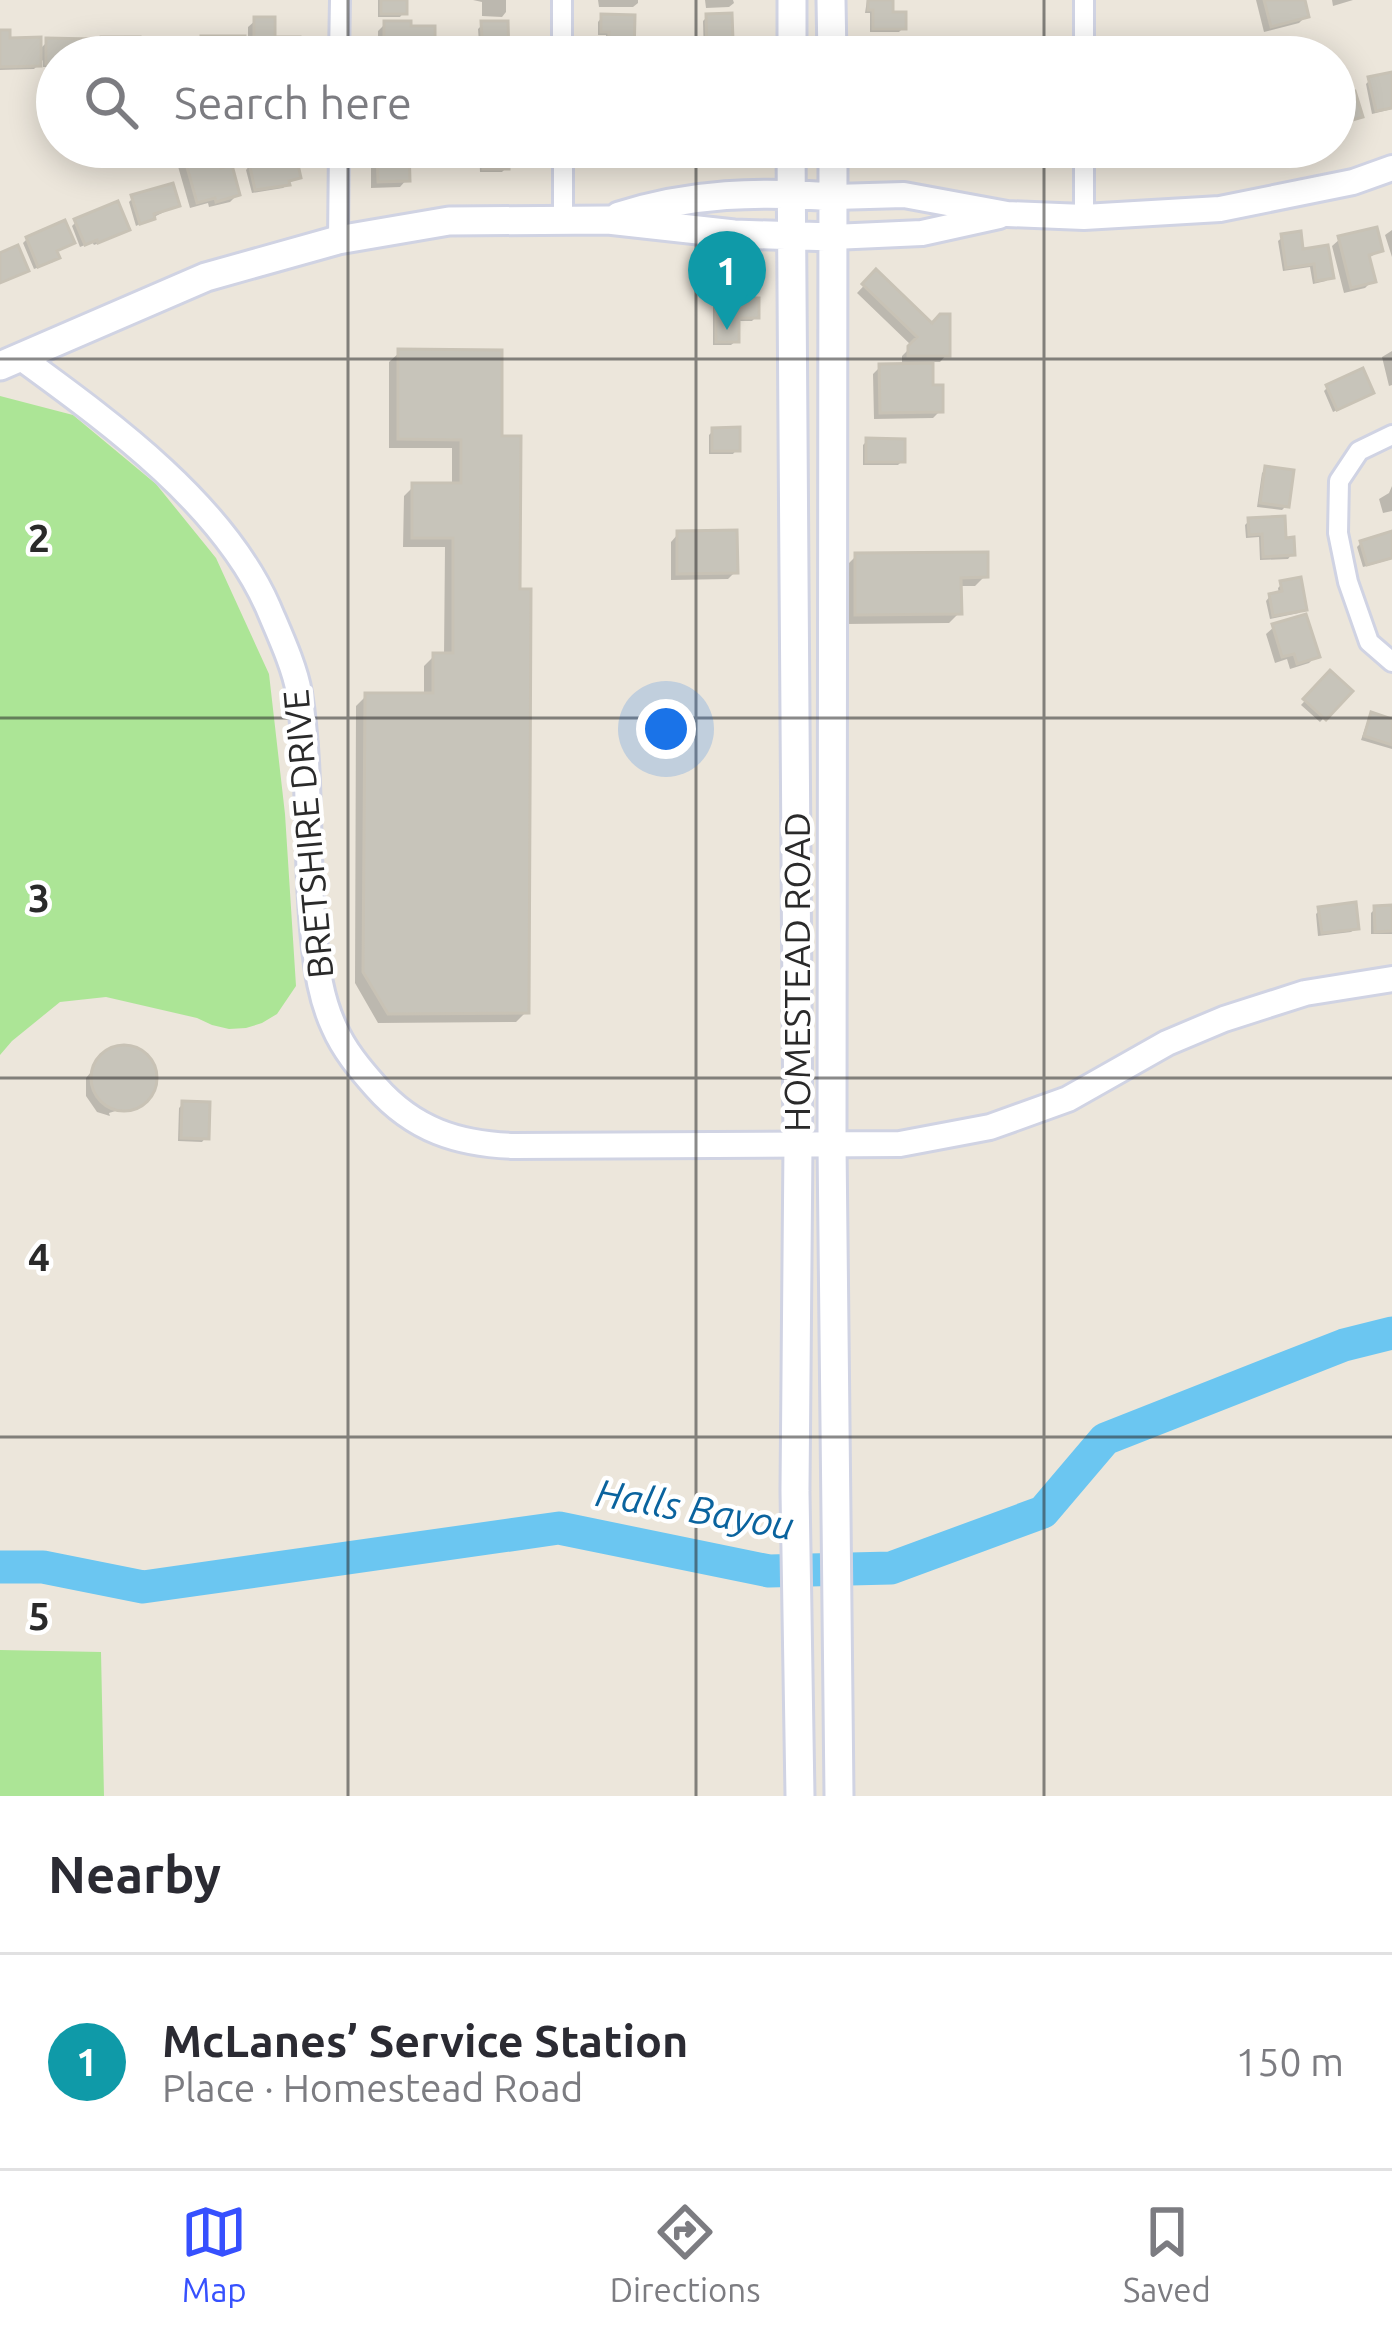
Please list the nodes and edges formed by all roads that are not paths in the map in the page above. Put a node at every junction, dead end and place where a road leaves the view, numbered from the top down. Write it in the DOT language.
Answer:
graph roads {
  1 [pos="340,0"];
  2 [pos="562,0"];
  3 [pos="792,0"];
  4 [pos="831,0"];
  5 [pos="1084,0"];
  6 [pos="339,36"];
  7 [pos="562,36"];
  8 [pos="792,36"];
  9 [pos="832,36"];
  10 [pos="1084,36"];
  11 [pos="339,168"];
  12 [pos="563,168"];
  13 [pos="791,168"];
  14 [pos="833,168"];
  15 [pos="1084,168"];
  16 [pos="1392,168"];
  17 [pos="791,194"];
  18 [pos="834,196"];
  19 [pos="1007,214"];
  20 [pos="1084,217"];
  21 [pos="563,219"];
  22 [pos="608,220"];
  23 [pos="791,236"];
  24 [pos="833,237"];
  25 [pos="338,241"];
  26 [pos="6,355"];
  27 [pos="1392,435"];
  28 [pos="1392,662"];
  29 [pos="832,881"];
  30 [pos="796,883"];
  31 [pos="1392,979"];
  32 [pos="798,1144"];
  33 [pos="832,1144"];
  34 [pos="796,1434"];
  35 [pos="835,1435"];
  36 [pos="838,1701"];
  37 [pos="799,1704"];
  38 [pos="800,1796"];
  39 [pos="839,1796"];
  1 -- 6 [label="street"];
  2 -- 7 [label="street"];
  3 -- 8 [label="main road"];
  4 -- 9 [label="main road"];
  5 -- 10 [label="street"];
  11 -- 25 [label="street"];
  12 -- 21 [label="street"];
  13 -- 17 [label="main road, HOMESTEAD ROAD"];
  14 -- 18 [label="main road, HOMESTEAD ROAD"];
  15 -- 20 [label="street"];
  16 -- 20 [label="street"];
  17 -- 18 [label="main road"];
  17 -- 22 [label="main road"];
  17 -- 23 [label="main road, HOMESTEAD ROAD"];
  18 -- 19 [label="street"];
  18 -- 24 [label="main road, HOMESTEAD ROAD"];
  19 -- 20 [label="street"];
  19 -- 24 [label="street"];
  21 -- 22 [label="main road"];
  21 -- 25 [label="main road"];
  22 -- 23 [label="main road"];
  23 -- 24 [label="main road"];
  23 -- 30 [label="main road, HOMESTEAD ROAD"];
  24 -- 29 [label="main road, HOMESTEAD ROAD"];
  25 -- 26 [label="main road"];
  26 -- 32 [label="street, BRETSHIRE DRIVE"];
  27 -- 28 [label="street"];
  29 -- 30 [label="main road"];
  29 -- 33 [label="main road, HOMESTEAD ROAD"];
  30 -- 32 [label="main road, HOMESTEAD ROAD"];
  31 -- 33 [label="street, BRETSHIRE DRIVE"];
  32 -- 33 [label="street, BRETSHIRE DRIVE"];
  32 -- 34 [label="main road, HOMESTEAD ROAD"];
  33 -- 35 [label="main road, HOMESTEAD ROAD"];
  34 -- 35 [label="main road"];
  34 -- 37 [label="main road, HOMESTEAD ROAD"];
  35 -- 36 [label="main road, HOMESTEAD ROAD"];
  36 -- 37 [label="main road"];
  36 -- 39 [label="main road, HOMESTEAD ROAD"];
  37 -- 38 [label="main road, HOMESTEAD ROAD"];
}
